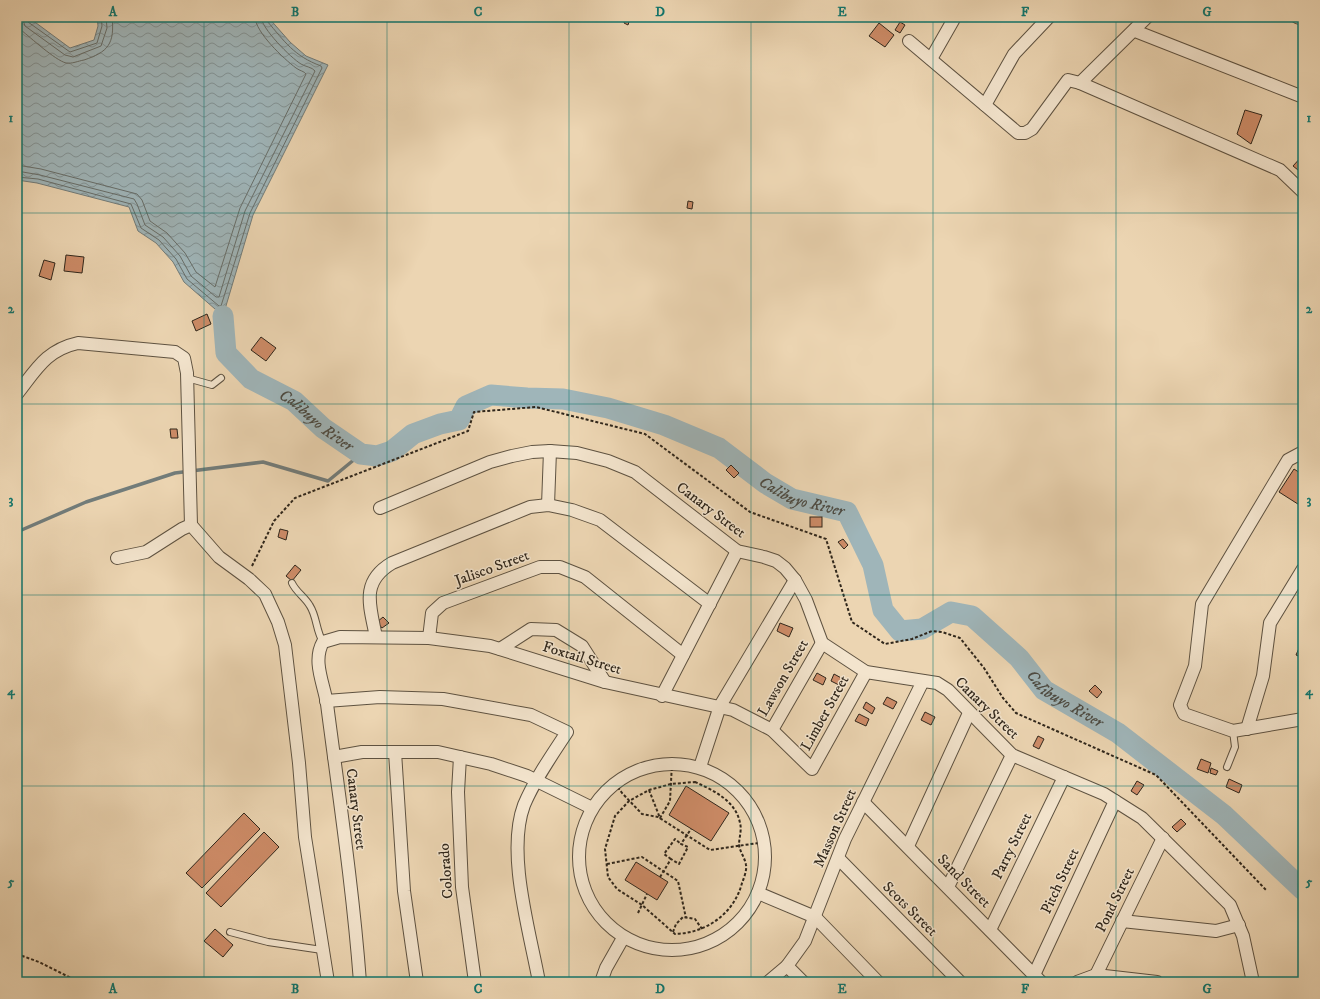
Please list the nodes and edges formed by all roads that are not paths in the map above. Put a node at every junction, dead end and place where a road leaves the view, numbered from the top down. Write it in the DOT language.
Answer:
graph roads {
  1 [pos="955,17"];
  2 [pos="1050,17"];
  3 [pos="1147,17"];
  4 [pos="1297,17"];
  5 [pos="1303,19"];
  6 [pos="1135,31"];
  7 [pos="909,41"];
  8 [pos="931,59"];
  9 [pos="1080,83"];
  10 [pos="1303,97"];
  11 [pos="986,105"];
  12 [pos="1303,192"];
  13 [pos="187,378"];
  14 [pos="220,378"];
  15 [pos="17,394"];
  16 [pos="550,451"];
  17 [pos="1303,452"];
  18 [pos="548,505"];
  19 [pos="380,508"];
  20 [pos="191,522"];
  21 [pos="737,551"];
  22 [pos="117,558"];
  23 [pos="1303,569"];
  24 [pos="795,580"];
  25 [pos="292,583"];
  26 [pos="710,604"];
  27 [pos="376,638"];
  28 [pos="429,638"];
  29 [pos="323,642"];
  30 [pos="822,643"];
  31 [pos="500,649"];
  32 [pos="683,655"];
  33 [pos="866,672"];
  34 [pos="923,681"];
  35 [pos="605,682"];
  36 [pos="662,696"];
  37 [pos="326,701"];
  38 [pos="720,706"];
  39 [pos="969,713"];
  40 [pos="1303,719"];
  41 [pos="1248,729"];
  42 [pos="772,730"];
  43 [pos="1233,731"];
  44 [pos="395,752"];
  45 [pos="1012,755"];
  46 [pos="334,757"];
  47 [pos="460,757"];
  48 [pos="700,767"];
  49 [pos="1227,767"];
  50 [pos="812,769"];
  51 [pos="1064,777"];
  52 [pos="536,781"];
  53 [pos="1115,801"];
  54 [pos="863,802"];
  55 [pos="592,808"];
  56 [pos="1162,838"];
  57 [pos="908,846"];
  58 [pos="838,858"];
  59 [pos="948,887"];
  60 [pos="758,893"];
  61 [pos="815,917"];
  62 [pos="1122,921"];
  63 [pos="1239,925"];
  64 [pos="990,930"];
  65 [pos="230,932"];
  66 [pos="623,938"];
  67 [pos="322,950"];
  68 [pos="787,966"];
  69 [pos="1096,975"];
  70 [pos="1038,978"];
  71 [pos="328,982"];
  72 [pos="360,982"];
  73 [pos="417,982"];
  74 [pos="475,982"];
  75 [pos="539,982"];
  76 [pos="601,982"];
  77 [pos="768,982"];
  78 [pos="803,982"];
  79 [pos="878,982"];
  80 [pos="960,982"];
  81 [pos="1077,982"];
  82 [pos="1157,982"];
  83 [pos="1253,982"];
  1 -- 8 [label="street"];
  2 -- 11 [label="street"];
  3 -- 6 [label="street"];
  4 -- 5 [label="street"];
  6 -- 9 [label="street"];
  6 -- 10 [label="street"];
  7 -- 8 [label="street"];
  8 -- 11 [label="street"];
  9 -- 11 [label="street"];
  9 -- 12 [label="street"];
  13 -- 14 [label="lane"];
  13 -- 15 [label="street"];
  13 -- 20 [label="street"];
  16 -- 18 [label="street"];
  16 -- 19 [label="street, Canary Street"];
  16 -- 21 [label="street, Canary Street"];
  17 -- 43 [label="street"];
  18 -- 26 [label="street"];
  18 -- 27 [label="street"];
  20 -- 22 [label="street"];
  20 -- 67 [label="street"];
  21 -- 24 [label="street, Canary Street"];
  21 -- 26 [label="street"];
  23 -- 41 [label="street"];
  24 -- 30 [label="street, Canary Street"];
  24 -- 38 [label="street"];
  25 -- 29 [label="lane"];
  26 -- 32 [label="street"];
  27 -- 28 [label="street, Foxtail Street"];
  27 -- 29 [label="street, Foxtail Street"];
  28 -- 31 [label="street, Foxtail Street"];
  28 -- 32 [label="street, Jalisco Street"];
  29 -- 37 [label="street, Canary Street"];
  30 -- 33 [label="street, Canary Street"];
  30 -- 42 [label="street, Lawson Street"];
  31 -- 35 [label="street, Foxtail Street"];
  31 -- 35 [label="street"];
  32 -- 36 [label="street"];
  33 -- 34 [label="street, Canary Street"];
  33 -- 50 [label="street, Limber Street"];
  34 -- 39 [label="street, Canary Street"];
  34 -- 54 [label="street, Masson Street"];
  35 -- 36 [label="street, Foxtail Street"];
  36 -- 38 [label="street, Foxtail Street"];
  37 -- 46 [label="street, Canary Street"];
  37 -- 52 [label="street"];
  38 -- 42 [label="street, Foxtail Street"];
  38 -- 48 [label="street"];
  39 -- 45 [label="street, Canary Street"];
  39 -- 57 [label="street"];
  40 -- 41 [label="street"];
  41 -- 43 [label="street"];
  42 -- 50 [label="street, Foxtail Street"];
  43 -- 49 [label="lane"];
  44 -- 46 [label="street"];
  44 -- 47 [label="street"];
  44 -- 73 [label="street"];
  45 -- 51 [label="street, Canary Street"];
  45 -- 59 [label="street"];
  46 -- 72 [label="street, Canary Street"];
  47 -- 52 [label="street"];
  47 -- 74 [label="street, Colorado"];
  48 -- 55 [label="street"];
  48 -- 60 [label="street"];
  51 -- 53 [label="street, Canary Street"];
  51 -- 64 [label="street, Parry Street"];
  52 -- 55 [label="street"];
  52 -- 75 [label="street"];
  53 -- 56 [label="street, Canary Street"];
  53 -- 70 [label="street, Pitch Street"];
  54 -- 57 [label="street, Sand Street"];
  54 -- 58 [label="street, Masson Street"];
  55 -- 66 [label="street"];
  56 -- 62 [label="street, Pond Street"];
  56 -- 63 [label="street, Canary Street"];
  57 -- 59 [label="street, Sand Street"];
  58 -- 61 [label="street, Masson Street"];
  58 -- 80 [label="street, Scots Street"];
  59 -- 64 [label="street, Sand Street"];
  60 -- 61 [label="street"];
  60 -- 66 [label="street"];
  61 -- 68 [label="street, Masson Street"];
  61 -- 79 [label="street"];
  62 -- 63 [label="street"];
  62 -- 69 [label="street, Pond Street"];
  63 -- 83 [label="street, Canary Street"];
  64 -- 70 [label="street, Sand Street"];
  65 -- 67 [label="lane"];
  66 -- 76 [label="street"];
  67 -- 71 [label="street"];
  68 -- 77 [label="street, Masson Street"];
  68 -- 78 [label="street"];
  69 -- 81 [label="street"];
  69 -- 82 [label="street"];
}
